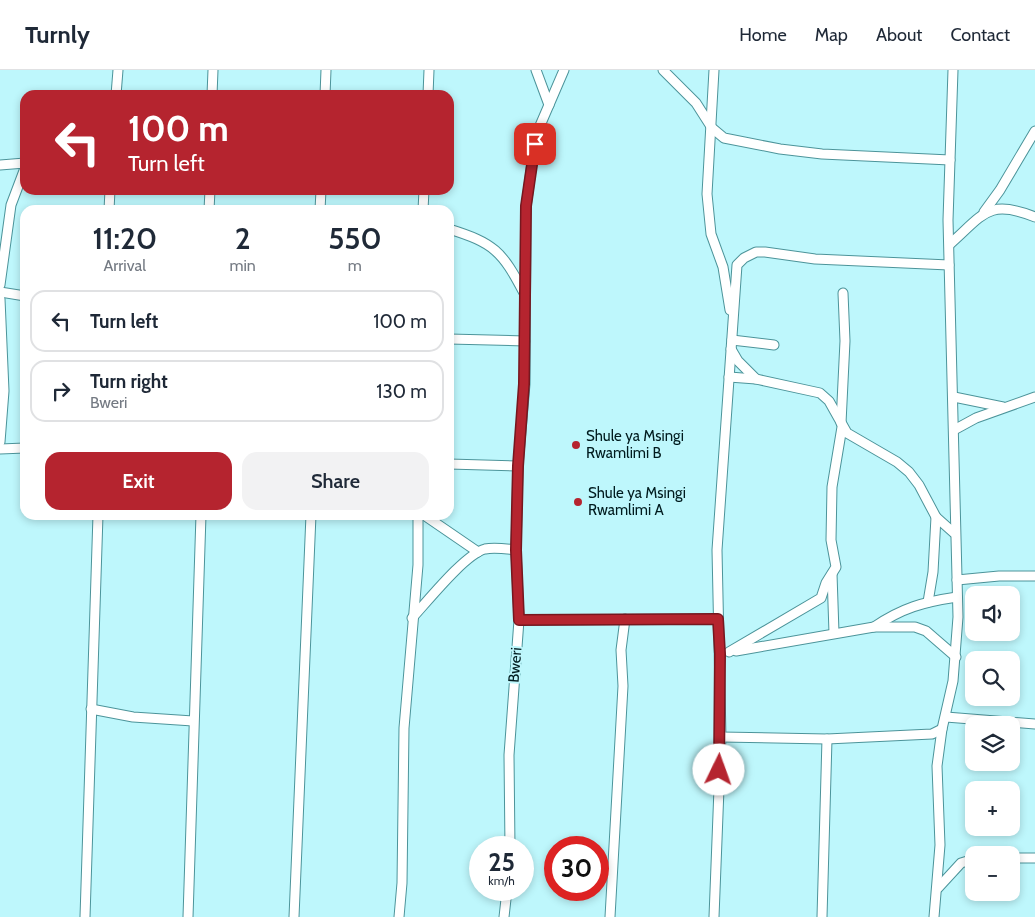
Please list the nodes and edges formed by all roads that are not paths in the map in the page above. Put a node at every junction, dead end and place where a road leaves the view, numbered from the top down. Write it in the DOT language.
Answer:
graph roads {
  1 [pos="118,70"];
  2 [pos="213,70"];
  3 [pos="326,70"];
  4 [pos="429,70"];
  5 [pos="536,70"];
  6 [pos="564,70"];
  7 [pos="663,70"];
  8 [pos="714,70"];
  9 [pos="953,70"];
  10 [pos="116,90"];
  11 [pos="212,90"];
  12 [pos="325,90"];
  13 [pos="428,90"];
  14 [pos="549,105"];
  15 [pos="712,128"];
  16 [pos="1035,130"];
  17 [pos="950,160"];
  18 [pos="20,163"];
  19 [pos="0,165"];
  20 [pos="20,181"];
  21 [pos="984,212"];
  22 [pos="1035,217"];
  23 [pos="454,232"];
  24 [pos="950,244"];
  25 [pos="950,265"];
  26 [pos="0,274"];
  27 [pos="0,286"];
  28 [pos="0,292"];
  29 [pos="843,293"];
  30 [pos="20,295"];
  31 [pos="526,295"];
  32 [pos="0,299"];
  33 [pos="732,317"];
  34 [pos="454,339"];
  35 [pos="525,341"];
  36 [pos="731,345"];
  37 [pos="774,345"];
  38 [pos="729,377"];
  39 [pos="756,379"];
  40 [pos="1035,397"];
  41 [pos="954,398"];
  42 [pos="1004,407"];
  43 [pos="842,426"];
  44 [pos="954,430"];
  45 [pos="0,442"];
  46 [pos="20,448"];
  47 [pos="0,449"];
  48 [pos="454,464"];
  49 [pos="518,466"];
  50 [pos="936,517"];
  51 [pos="98,520"];
  52 [pos="201,520"];
  53 [pos="311,520"];
  54 [pos="418,520"];
  55 [pos="431,520"];
  56 [pos="954,533"];
  57 [pos="516,550"];
  58 [pos="478,552"];
  59 [pos="832,574"];
  60 [pos="1035,576"];
  61 [pos="957,580"];
  62 [pos="957,597"];
  63 [pos="928,602"];
  64 [pos="412,619"];
  65 [pos="625,619"];
  66 [pos="718,619"];
  67 [pos="519,620"];
  68 [pos="874,627"];
  69 [pos="834,633"];
  70 [pos="725,653"];
  71 [pos="956,657"];
  72 [pos="91,709"];
  73 [pos="946,717"];
  74 [pos="193,721"];
  75 [pos="1035,724"];
  76 [pos="942,729"];
  77 [pos="721,737"];
  78 [pos="827,739"];
  79 [pos="510,836"];
  80 [pos="1020,858"];
  81 [pos="1035,858"];
  82 [pos="965,862"];
  83 [pos="938,888"];
  84 [pos="506,901"];
  85 [pos="85,917"];
  86 [pos="188,917"];
  87 [pos="294,917"];
  88 [pos="399,917"];
  89 [pos="504,917"];
  90 [pos="610,917"];
  91 [pos="714,917"];
  92 [pos="822,917"];
  93 [pos="934,917"];
  1 -- 10 [label="street"];
  2 -- 11 [label="street"];
  3 -- 12 [label="street"];
  4 -- 13 [label="street"];
  5 -- 14 [label="street"];
  6 -- 14 [label="street, Bweri"];
  7 -- 15 [label="street"];
  8 -- 15 [label="street"];
  9 -- 17 [label="street"];
  14 -- 31 [label="street, Bweri"];
  15 -- 17 [label="street"];
  15 -- 33 [label="street"];
  16 -- 21 [label="street"];
  17 -- 24 [label="street"];
  18 -- 19 [label="street"];
  20 -- 26 [label="street"];
  21 -- 22 [label="street"];
  21 -- 24 [label="street"];
  23 -- 31 [label="street"];
  24 -- 25 [label="street"];
  25 -- 33 [label="street"];
  25 -- 41 [label="street"];
  26 -- 27 [label="street"];
  28 -- 30 [label="street"];
  29 -- 43 [label="street"];
  31 -- 35 [label="street, Bweri"];
  32 -- 45 [label="street"];
  33 -- 36 [label="street"];
  34 -- 35 [label="street"];
  35 -- 49 [label="street, Bweri"];
  36 -- 37 [label="street"];
  36 -- 38 [label="street"];
  36 -- 39 [label="street"];
  38 -- 39 [label="street"];
  38 -- 66 [label="street"];
  39 -- 43 [label="street"];
  40 -- 42 [label="street"];
  41 -- 42 [label="street"];
  41 -- 44 [label="street"];
  42 -- 44 [label="street"];
  43 -- 50 [label="street"];
  43 -- 59 [label="street"];
  44 -- 56 [label="street"];
  46 -- 47 [label="street"];
  48 -- 49 [label="street"];
  49 -- 57 [label="street, Bweri"];
  50 -- 56 [label="street"];
  50 -- 63 [label="street"];
  51 -- 72 [label="street"];
  52 -- 74 [label="street"];
  53 -- 87 [label="street"];
  54 -- 64 [label="street"];
  55 -- 58 [label="street"];
  56 -- 61 [label="street"];
  57 -- 58 [label="street"];
  57 -- 67 [label="street, Bweri"];
  58 -- 64 [label="street"];
  59 -- 69 [label="street"];
  59 -- 70 [label="street"];
  60 -- 61 [label="street"];
  61 -- 62 [label="street"];
  62 -- 63 [label="street"];
  62 -- 71 [label="street"];
  63 -- 68 [label="street"];
  64 -- 88 [label="street"];
  65 -- 66 [label="street"];
  65 -- 67 [label="street"];
  65 -- 90 [label="street"];
  66 -- 70 [label="street"];
  67 -- 79 [label="street, Bweri"];
  68 -- 69 [label="street"];
  68 -- 71 [label="street"];
  69 -- 70 [label="street"];
  70 -- 77 [label="street"];
  71 -- 73 [label="street"];
  72 -- 74 [label="street"];
  72 -- 85 [label="street"];
  73 -- 75 [label="street"];
  73 -- 76 [label="street"];
  74 -- 86 [label="street"];
  76 -- 78 [label="street"];
  76 -- 83 [label="street"];
  77 -- 78 [label="street"];
  77 -- 91 [label="street"];
  78 -- 92 [label="street"];
  80 -- 81 [label="street"];
  82 -- 83 [label="street"];
  83 -- 93 [label="street"];
  84 -- 89 [label="street"];
}
